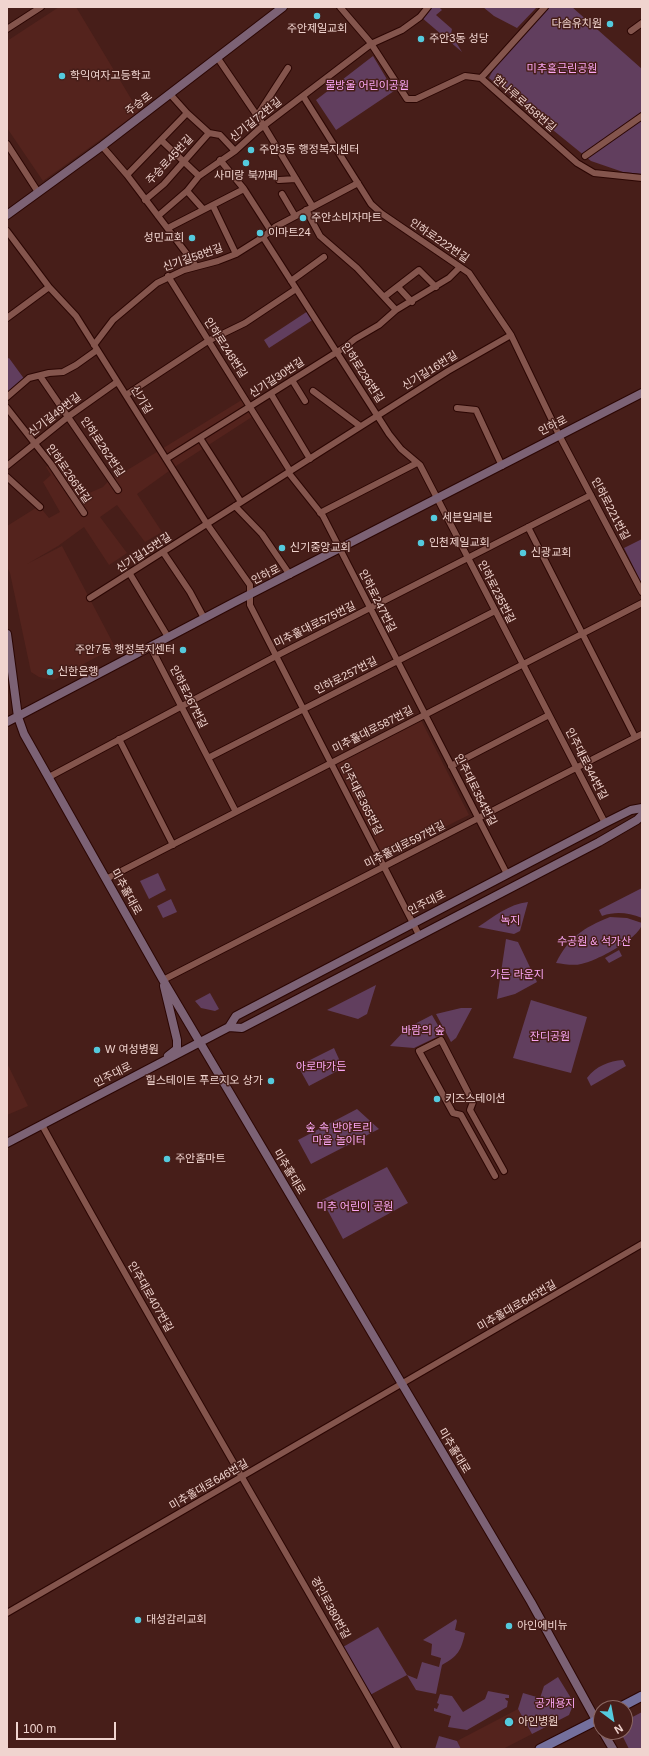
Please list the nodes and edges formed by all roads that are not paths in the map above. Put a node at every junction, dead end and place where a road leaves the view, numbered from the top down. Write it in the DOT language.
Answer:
graph roads {
  1 [pos="41,7"];
  2 [pos="283,7"];
  3 [pos="340,7"];
  4 [pos="428,7"];
  5 [pos="545,7"];
  6 [pos="642,23"];
  7 [pos="7,29"];
  8 [pos="631,31"];
  9 [pos="371,44"];
  10 [pos="217,57"];
  11 [pos="288,68"];
  12 [pos="481,78"];
  13 [pos="170,94"];
  14 [pos="302,96"];
  15 [pos="187,113"];
  16 [pos="257,116"];
  17 [pos="642,116"];
  18 [pos="264,126"];
  19 [pos="209,133"];
  20 [pos="161,140"];
  21 [pos="7,144"];
  22 [pos="102,146"];
  23 [pos="235,151"];
  24 [pos="585,156"];
  25 [pos="220,160"];
  26 [pos="184,162"];
  27 [pos="127,174"];
  28 [pos="199,176"];
  29 [pos="642,178"];
  30 [pos="296,179"];
  31 [pos="279,180"];
  32 [pos="358,183"];
  33 [pos="244,189"];
  34 [pos="188,191"];
  35 [pos="38,192"];
  36 [pos="282,194"];
  37 [pos="145,200"];
  38 [pos="213,206"];
  39 [pos="313,206"];
  40 [pos="203,209"];
  41 [pos="306,210"];
  42 [pos="7,215"];
  43 [pos="158,216"];
  44 [pos="295,216"];
  45 [pos="168,228"];
  46 [pos="7,231"];
  47 [pos="271,231"];
  48 [pos="263,237"];
  49 [pos="236,254"];
  50 [pos="324,257"];
  51 [pos="196,266"];
  52 [pos="460,267"];
  53 [pos="168,276"];
  54 [pos="291,280"];
  55 [pos="49,286"];
  56 [pos="436,286"];
  57 [pos="398,287"];
  58 [pos="296,289"];
  59 [pos="384,297"];
  60 [pos="412,302"];
  61 [pos="396,310"];
  62 [pos="7,318"];
  63 [pos="511,335"];
  64 [pos="208,341"];
  65 [pos="95,348"];
  66 [pos="337,352"];
  67 [pos="40,376"];
  68 [pos="292,380"];
  69 [pos="117,382"];
  70 [pos="313,391"];
  71 [pos="642,393"];
  72 [pos="271,394"];
  73 [pos="126,395"];
  74 [pos="7,396"];
  75 [pos="305,401"];
  76 [pos="250,407"];
  77 [pos="7,408"];
  78 [pos="457,408"];
  79 [pos="378,415"];
  80 [pos="68,416"];
  81 [pos="360,426"];
  82 [pos="559,435"];
  83 [pos="200,438"];
  84 [pos="36,444"];
  85 [pos="166,459"];
  86 [pos="310,459"];
  87 [pos="417,463"];
  88 [pos="7,466"];
  89 [pos="502,466"];
  90 [pos="289,472"];
  91 [pos="7,477"];
  92 [pos="118,490"];
  93 [pos="591,495"];
  94 [pos="437,499"];
  95 [pos="238,504"];
  96 [pos="40,507"];
  97 [pos="84,513"];
  98 [pos="320,513"];
  99 [pos="208,524"];
  100 [pos="528,527"];
  101 [pos="340,550"];
  102 [pos="163,552"];
  103 [pos="468,558"];
  104 [pos="130,574"];
  105 [pos="290,575"];
  106 [pos="250,585"];
  107 [pos="642,592"];
  108 [pos="250,595"];
  109 [pos="90,598"];
  110 [pos="642,603"];
  111 [pos="370,609"];
  112 [pos="495,611"];
  113 [pos="204,618"];
  114 [pos="7,634"];
  115 [pos="582,634"];
  116 [pos="168,637"];
  117 [pos="150,646"];
  118 [pos="276,656"];
  119 [pos="397,661"];
  120 [pos="523,665"];
  121 [pos="181,706"];
  122 [pos="303,709"];
  123 [pos="425,715"];
  124 [pos="549,715"];
  125 [pos="18,717"];
  126 [pos="7,722"];
  127 [pos="642,734"];
  128 [pos="635,737"];
  129 [pos="119,739"];
  130 [pos="208,758"];
  131 [pos="331,763"];
  132 [pos="451,766"];
  133 [pos="576,768"];
  134 [pos="49,777"];
  135 [pos="642,808"];
  136 [pos="236,812"];
  137 [pos="642,815"];
  138 [pos="478,818"];
  139 [pos="605,823"];
  140 [pos="173,845"];
  141 [pos="384,867"];
  142 [pos="507,874"];
  143 [pos="106,879"];
  144 [pos="413,923"];
  145 [pos="419,935"];
  146 [pos="163,980"];
  147 [pos="229,1027"];
  148 [pos="200,1044"];
  149 [pos="156,1065"];
  150 [pos="42,1125"];
  151 [pos="7,1143"];
  152 [pos="504,1171"];
  153 [pos="495,1176"];
  154 [pos="642,1244"];
  155 [pos="402,1384"];
  156 [pos="243,1477"];
  157 [pos="7,1613"];
  158 [pos="642,1696"];
  159 [pos="633,1701"];
  160 [pos="593,1710"];
  161 [pos="593,1722"];
  162 [pos="608,1740"];
  163 [pos="398,1749"];
  164 [pos="540,1749"];
  165 [pos="613,1749"];
  1 -- 7 [label="street"];
  2 -- 10 [label="main road, 주승로"];
  3 -- 9 [label="street"];
  4 -- 9 [label="street, 신기길72번길"];
  5 -- 12 [label="street"];
  6 -- 8 [label="street"];
  9 -- 12 [label="street, 한나루로458번길"];
  9 -- 14 [label="street, 신기길72번길"];
  10 -- 13 [label="main road, 주승로"];
  10 -- 16 [label="street"];
  11 -- 16 [label="street"];
  12 -- 29 [label="street, 한나루로458번길"];
  13 -- 15 [label="street"];
  13 -- 22 [label="main road, 주승로"];
  14 -- 18 [label="street, 신기길72번길"];
  14 -- 32 [label="street, 인하로222번길"];
  15 -- 19 [label="street"];
  15 -- 20 [label="street, 주승로45번길"];
  16 -- 18 [label="street"];
  17 -- 24 [label="street"];
  18 -- 23 [label="street, 신기길72번길"];
  18 -- 30 [label="street"];
  19 -- 23 [label="street"];
  19 -- 26 [label="street, 주승로45번길"];
  20 -- 26 [label="street"];
  20 -- 27 [label="street, 주승로45번길"];
  21 -- 35 [label="street"];
  22 -- 27 [label="street, 주승로45번길"];
  22 -- 35 [label="main road, 주승로"];
  23 -- 25 [label="street, 신기길72번길"];
  25 -- 28 [label="street, 신기길72번길"];
  25 -- 33 [label="street"];
  26 -- 28 [label="street"];
  26 -- 37 [label="street, 주승로45번길"];
  27 -- 37 [label="street, 주승로45번길"];
  28 -- 34 [label="street, 신기길72번길"];
  30 -- 31 [label="street"];
  30 -- 39 [label="street"];
  32 -- 39 [label="street, 신기길58번길"];
  32 -- 52 [label="street, 인하로222번길"];
  33 -- 38 [label="street"];
  33 -- 47 [label="street"];
  34 -- 40 [label="street"];
  34 -- 43 [label="street, 신기길72번길"];
  35 -- 42 [label="main road, 주승로"];
  36 -- 44 [label="street"];
  37 -- 43 [label="street, 주승로45번길"];
  38 -- 40 [label="street"];
  38 -- 49 [label="street"];
  39 -- 41 [label="street, 신기길58번길"];
  40 -- 45 [label="street"];
  41 -- 44 [label="street, 신기길58번길"];
  41 -- 59 [label="street"];
  43 -- 45 [label="street, 주승로45번길"];
  44 -- 47 [label="street, 신기길58번길"];
  45 -- 51 [label="street, 주승로45번길"];
  46 -- 55 [label="street, 신기길"];
  47 -- 48 [label="street, 신기길58번길"];
  48 -- 49 [label="street, 신기길58번길"];
  48 -- 54 [label="street, 인하로236번길"];
  49 -- 51 [label="street, 신기길58번길"];
  50 -- 54 [label="street"];
  51 -- 53 [label="street, 신기길58번길"];
  52 -- 56 [label="street, 신기길30번길"];
  52 -- 63 [label="street, 인하로222번길"];
  53 -- 64 [label="street, 인하로248번길"];
  53 -- 65 [label="street, 신기길58번길"];
  54 -- 58 [label="street, 인하로236번길"];
  55 -- 62 [label="street"];
  55 -- 65 [label="street, 신기길"];
  56 -- 57 [label="street"];
  56 -- 60 [label="street, 신기길30번길"];
  57 -- 59 [label="street"];
  57 -- 60 [label="street"];
  58 -- 64 [label="street"];
  58 -- 66 [label="street, 인하로236번길"];
  59 -- 61 [label="street"];
  60 -- 61 [label="street, 신기길30번길"];
  61 -- 66 [label="street, 신기길30번길"];
  63 -- 79 [label="street, 신기길16번길"];
  63 -- 82 [label="street, 인하로222번길"];
  64 -- 73 [label="street"];
  64 -- 76 [label="street, 인하로248번길"];
  65 -- 67 [label="street, 신기길58번길"];
  65 -- 69 [label="street, 신기길"];
  66 -- 68 [label="street, 신기길30번길"];
  66 -- 79 [label="street, 인하로236번길"];
  67 -- 74 [label="street, 신기길58번길"];
  67 -- 80 [label="street, 인하로262번길"];
  68 -- 72 [label="street, 신기길30번길"];
  68 -- 75 [label="street"];
  69 -- 73 [label="street, 신기길"];
  69 -- 80 [label="street, 신기길49번길"];
  70 -- 81 [label="street"];
  71 -- 82 [label="main road, 인하로"];
  72 -- 76 [label="street, 신기길30번길"];
  72 -- 86 [label="street"];
  73 -- 85 [label="street, 신기길"];
  76 -- 83 [label="street, 신기길30번길"];
  76 -- 90 [label="street, 인하로248번길"];
  77 -- 84 [label="street, 인하로266번길"];
  78 -- 89 [label="street"];
  79 -- 81 [label="street, 신기길16번길"];
  79 -- 87 [label="street, 인하로236번길"];
  80 -- 84 [label="street, 신기길49번길"];
  80 -- 92 [label="street, 인하로262번길"];
  81 -- 86 [label="street, 신기길16번길"];
  82 -- 89 [label="main road, 인하로"];
  82 -- 93 [label="street, 인하로221번길"];
  83 -- 85 [label="street, 신기길30번길"];
  83 -- 95 [label="street"];
  84 -- 88 [label="street, 신기길49번길"];
  84 -- 97 [label="street, 인하로266번길"];
  85 -- 99 [label="street, 신기길"];
  86 -- 90 [label="street, 신기길16번길"];
  87 -- 94 [label="street, 인하로236번길"];
  87 -- 98 [label="street"];
  89 -- 94 [label="main road, 인하로"];
  90 -- 95 [label="street, 신기길16번길"];
  90 -- 98 [label="street, 인하로248번길"];
  91 -- 96 [label="street"];
  93 -- 100 [label="street, 미추홀대로575번길"];
  93 -- 107 [label="street, 인하로221번길"];
  94 -- 101 [label="main road, 인하로"];
  94 -- 103 [label="street, 인하로235번길"];
  95 -- 99 [label="street, 신기길16번길"];
  95 -- 105 [label="street"];
  98 -- 101 [label="street, 인하로248번길"];
  99 -- 102 [label="street, 신기길15번길"];
  99 -- 106 [label="street, 신기길"];
  100 -- 103 [label="street, 미추홀대로575번길"];
  100 -- 115 [label="street"];
  101 -- 105 [label="main road, 인하로"];
  101 -- 111 [label="street, 인하로247번길"];
  102 -- 104 [label="street, 신기길15번길"];
  102 -- 113 [label="street"];
  103 -- 111 [label="street, 미추홀대로575번길"];
  103 -- 112 [label="street, 인하로235번길"];
  104 -- 109 [label="street, 신기길15번길"];
  104 -- 116 [label="street"];
  105 -- 108 [label="main road, 인하로"];
  106 -- 108 [label="street, 인주대로365번길"];
  108 -- 113 [label="main road, 인하로"];
  108 -- 118 [label="street, 인주대로365번길"];
  110 -- 115 [label="street, 미추홀대로587번길"];
  111 -- 118 [label="street, 미추홀대로575번길"];
  111 -- 119 [label="street, 인하로247번길"];
  112 -- 119 [label="street"];
  112 -- 120 [label="street, 인하로235번길"];
  113 -- 116 [label="main road, 인하로"];
  114 -- 125 [label="main road, 미추홀대로"];
  115 -- 120 [label="street, 미추홀대로587번길"];
  115 -- 128 [label="street"];
  116 -- 117 [label="main road, 인하로"];
  117 -- 121 [label="street, 인하로267번길"];
  117 -- 125 [label="main road, 인하로"];
  118 -- 121 [label="street, 미추홀대로575번길"];
  118 -- 122 [label="street, 인주대로365번길"];
  119 -- 122 [label="street, 인하로257번길"];
  119 -- 123 [label="street, 인하로247번길"];
  120 -- 123 [label="street, 미추홀대로587번길"];
  120 -- 124 [label="street, 인주대로344번길"];
  121 -- 129 [label="street, 미추홀대로575번길"];
  121 -- 130 [label="street, 인하로267번길"];
  122 -- 130 [label="street"];
  122 -- 131 [label="street, 인주대로365번길"];
  123 -- 131 [label="street, 미추홀대로587번길"];
  123 -- 132 [label="street, 인주대로354번길"];
  124 -- 132 [label="street"];
  124 -- 133 [label="street, 인주대로344번길"];
  125 -- 126 [label="main road, 인하로"];
  125 -- 134 [label="main road, 미추홀대로"];
  127 -- 128 [label="street, 미추홀대로597번길"];
  128 -- 133 [label="street, 미추홀대로597번길"];
  129 -- 134 [label="street, 미추홀대로575번길"];
  129 -- 140 [label="street"];
  130 -- 136 [label="street, 인하로267번길"];
  131 -- 136 [label="street, 미추홀대로587번길"];
  131 -- 141 [label="street, 인주대로365번길"];
  132 -- 138 [label="street, 인주대로354번길"];
  133 -- 138 [label="street, 미추홀대로597번길"];
  133 -- 139 [label="street, 인주대로344번길"];
  134 -- 143 [label="main road, 미추홀대로"];
  135 -- 139 [label="main road, 인주대로"];
  136 -- 140 [label="street, 미추홀대로587번길"];
  137 -- 145 [label="main road, 인주대로"];
  138 -- 141 [label="street, 미추홀대로597번길"];
  138 -- 142 [label="street, 인주대로354번길"];
  139 -- 142 [label="main road, 인주대로"];
  140 -- 143 [label="street, 미추홀대로587번길"];
  141 -- 144 [label="street, 인주대로365번길"];
  141 -- 146 [label="street, 미추홀대로597번길"];
  142 -- 144 [label="main road, 인주대로"];
  143 -- 146 [label="main road, 미추홀대로"];
  144 -- 145 [label="street, 인주대로365번길"];
  144 -- 147 [label="main road, 인주대로"];
  145 -- 147 [label="main road, 인주대로"];
  146 -- 148 [label="main road, 미추홀대로"];
  146 -- 149 [label="main road"];
  147 -- 148 [label="main road, 인주대로"];
  148 -- 149 [label="main road, 인주대로"];
  148 -- 155 [label="main road, 미추홀대로"];
  149 -- 150 [label="main road, 인주대로"];
  150 -- 151 [label="main road, 인주대로"];
  150 -- 156 [label="street, 인주대로407번길"];
  152 -- 153 [label="street"];
  154 -- 155 [label="street, 미추홀대로645번길"];
  155 -- 156 [label="street, 미추홀대로646번길"];
  155 -- 160 [label="main road, 미추홀대로"];
  156 -- 157 [label="street, 미추홀대로646번길"];
  156 -- 163 [label="street, 경인로380번길"];
  158 -- 159 [label="main road"];
  161 -- 164 [label="main road"];
  162 -- 165 [label="main road"];
}
